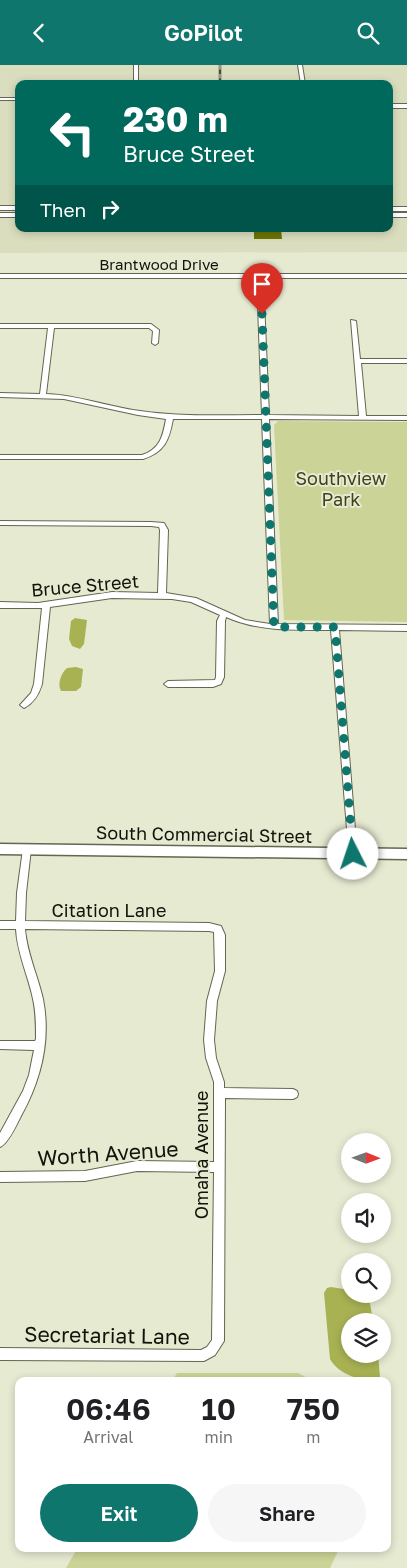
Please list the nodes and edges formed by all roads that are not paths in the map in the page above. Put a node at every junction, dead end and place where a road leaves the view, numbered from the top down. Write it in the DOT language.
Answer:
graph roads {
  1 [pos="136,65"];
  2 [pos="300,65"];
  3 [pos="136,80"];
  4 [pos="302,80"];
  5 [pos="0,99"];
  6 [pos="15,99"];
  7 [pos="393,106"];
  8 [pos="407,106"];
  9 [pos="0,208"];
  10 [pos="15,209"];
  11 [pos="393,209"];
  12 [pos="407,209"];
  13 [pos="0,215"];
  14 [pos="15,215"];
  15 [pos="393,215"];
  16 [pos="407,215"];
  17 [pos="0,276"];
  18 [pos="260,276"];
  19 [pos="407,276"];
  20 [pos="353,321"];
  21 [pos="0,326"];
  22 [pos="51,326"];
  23 [pos="155,343"];
  24 [pos="357,361"];
  25 [pos="407,361"];
  26 [pos="0,395"];
  27 [pos="43,395"];
  28 [pos="170,417"];
  29 [pos="266,417"];
  30 [pos="363,418"];
  31 [pos="407,418"];
  32 [pos="0,457"];
  33 [pos="0,523"];
  34 [pos="162,595"];
  35 [pos="0,605"];
  36 [pos="46,605"];
  37 [pos="224,614"];
  38 [pos="274,627"];
  39 [pos="335,627"];
  40 [pos="407,628"];
  41 [pos="168,684"];
  42 [pos="24,705"];
  43 [pos="0,849"];
  44 [pos="27,849"];
  45 [pos="353,854"];
  46 [pos="407,854"];
  47 [pos="0,925"];
  48 [pos="20,926"];
  49 [pos="218,929"];
  50 [pos="0,1045"];
  51 [pos="40,1046"];
  52 [pos="219,1093"];
  53 [pos="293,1094"];
  54 [pos="0,1142"];
  55 [pos="219,1167"];
  56 [pos="0,1177"];
  57 [pos="212,1351"];
  58 [pos="0,1354"];
  1 -- 3 [label="street"];
  2 -- 4 [label="street"];
  5 -- 6 [label="street"];
  7 -- 8 [label="street"];
  9 -- 10 [label="street"];
  11 -- 12 [label="street"];
  13 -- 14 [label="street"];
  15 -- 16 [label="street"];
  17 -- 18 [label="street, Brantwood Drive"];
  18 -- 19 [label="street, Brantwood Drive"];
  18 -- 29 [label="street"];
  20 -- 24 [label="street"];
  21 -- 22 [label="street"];
  22 -- 23 [label="street"];
  22 -- 27 [label="street"];
  24 -- 25 [label="street"];
  24 -- 30 [label="street"];
  26 -- 27 [label="street"];
  27 -- 28 [label="street"];
  28 -- 29 [label="street"];
  28 -- 32 [label="street"];
  29 -- 30 [label="street"];
  29 -- 38 [label="street"];
  30 -- 31 [label="street"];
  33 -- 34 [label="street"];
  34 -- 36 [label="street, Bruce Street"];
  34 -- 37 [label="street, Bruce Street"];
  35 -- 36 [label="street, Bruce Street"];
  36 -- 42 [label="street"];
  37 -- 38 [label="street, Bruce Street"];
  37 -- 41 [label="street"];
  38 -- 39 [label="street, Bruce Street"];
  39 -- 40 [label="street, Bruce Street"];
  39 -- 45 [label="street"];
  43 -- 44 [label="main road, South Commercial Street"];
  44 -- 45 [label="main road, South Commercial Street"];
  44 -- 48 [label="street"];
  45 -- 46 [label="main road, South Commercial Street"];
  47 -- 48 [label="street, Citation Lane"];
  48 -- 49 [label="street, Citation Lane"];
  48 -- 51 [label="street"];
  49 -- 52 [label="street, Omaha Avenue"];
  50 -- 51 [label="street"];
  51 -- 54 [label="street"];
  52 -- 53 [label="street"];
  52 -- 55 [label="street, Omaha Avenue"];
  55 -- 56 [label="street, Worth Avenue"];
  55 -- 57 [label="street, Omaha Avenue"];
  57 -- 58 [label="street, Secretariat Lane"];
}
